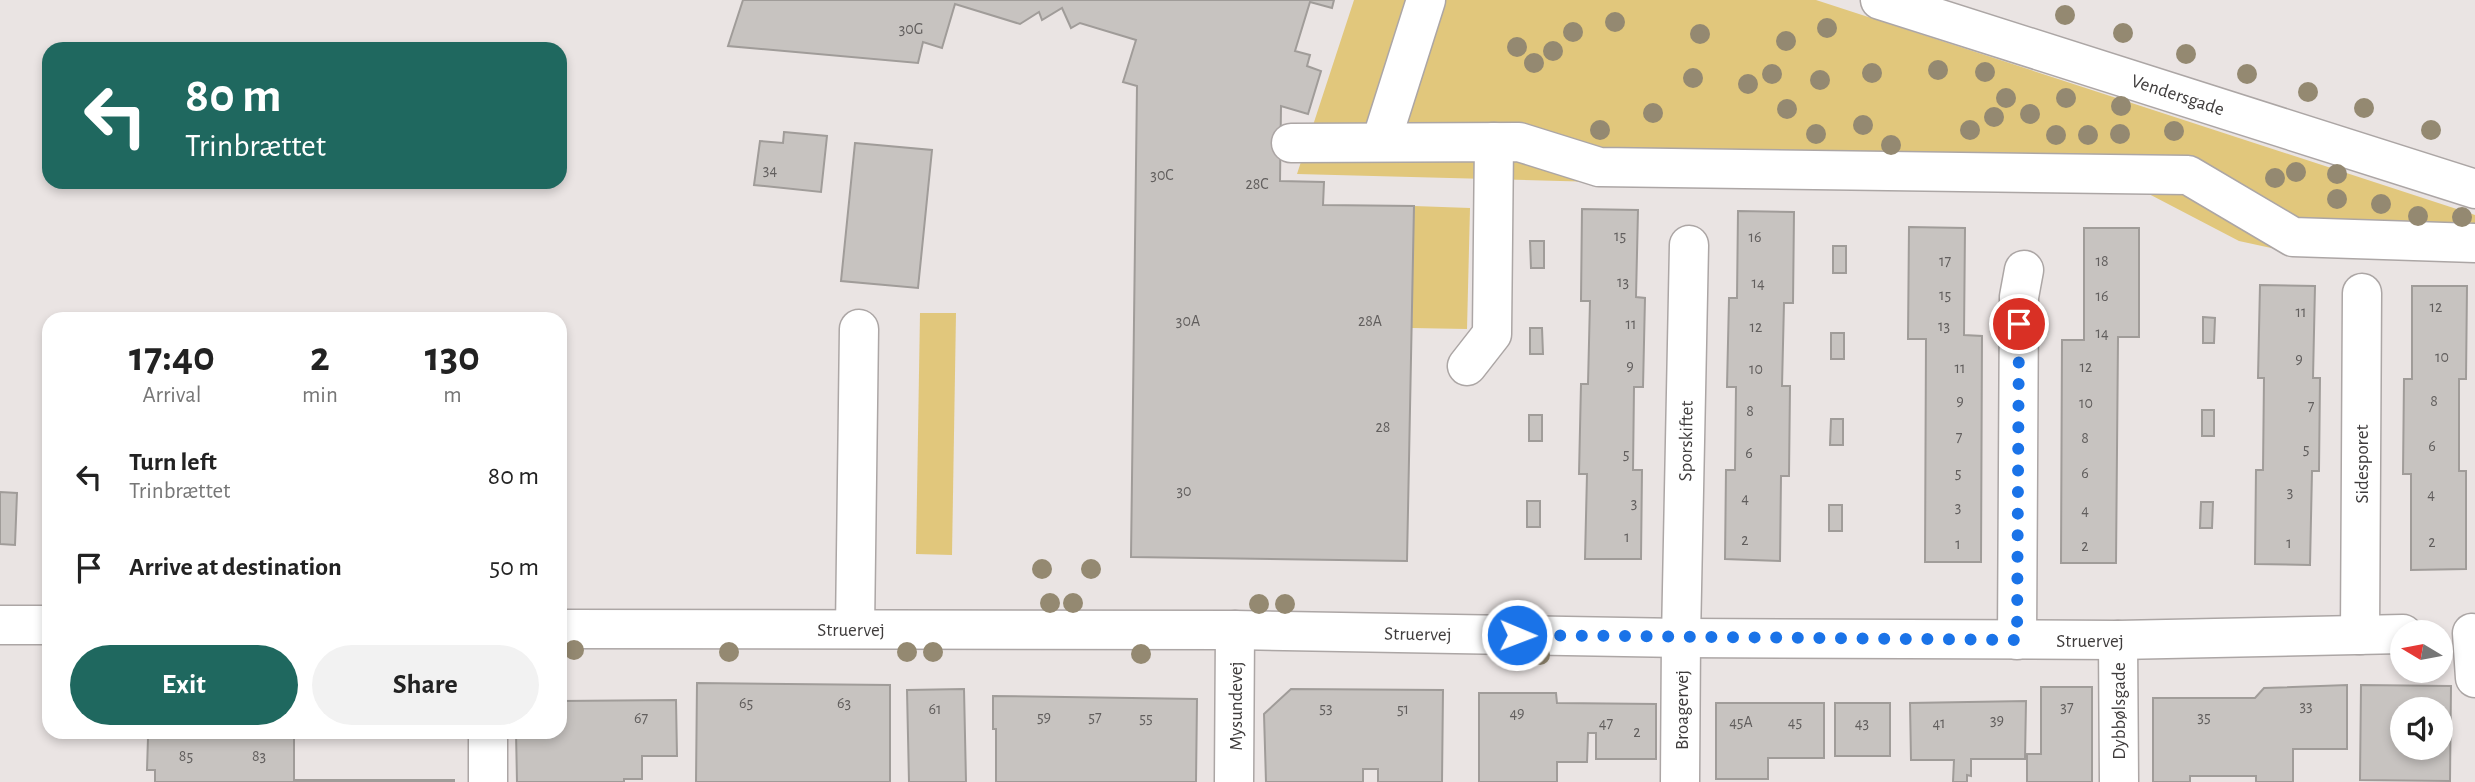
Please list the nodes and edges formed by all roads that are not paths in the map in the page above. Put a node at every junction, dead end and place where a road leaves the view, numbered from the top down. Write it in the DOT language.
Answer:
graph roads {
  1 [pos="1426,0"];
  2 [pos="1880,0"];
  3 [pos="1381,142"];
  4 [pos="1494,142"];
  5 [pos="1291,143"];
  6 [pos="2475,189"];
  7 [pos="2475,243"];
  8 [pos="1689,245"];
  9 [pos="2024,270"];
  10 [pos="2362,293"];
  11 [pos="859,329"];
  12 [pos="1467,366"];
  13 [pos="0,625"];
  14 [pos="42,625"];
  15 [pos="567,629"];
  16 [pos="855,629"];
  17 [pos="1235,630"];
  18 [pos="2463,633"];
  19 [pos="2390,634"];
  20 [pos="2360,635"];
  21 [pos="1681,638"];
  22 [pos="2017,640"];
  23 [pos="2118,640"];
  24 [pos="2475,678"];
  25 [pos="488,739"];
  26 [pos="488,782"];
  27 [pos="1234,782"];
  28 [pos="1680,782"];
  29 [pos="2119,782"];
  1 -- 3 [label="street"];
  2 -- 6 [label="street, Vendersgade"];
  3 -- 4 [label="street"];
  3 -- 5 [label="street"];
  4 -- 7 [label="street"];
  4 -- 12 [label="street"];
  8 -- 21 [label="street, Sporskiftet"];
  9 -- 22 [label="street"];
  10 -- 20 [label="street, Sidesporet"];
  11 -- 16 [label="street"];
  13 -- 14 [label="street"];
  15 -- 16 [label="street, Struervej"];
  16 -- 17 [label="street, Struervej"];
  17 -- 21 [label="street, Struervej"];
  17 -- 27 [label="street, Mysundevej"];
  18 -- 24 [label="street"];
  19 -- 20 [label="street, Struervej"];
  20 -- 23 [label="street, Struervej"];
  21 -- 22 [label="street, Struervej"];
  21 -- 28 [label="street, Broagervej"];
  22 -- 23 [label="street, Struervej"];
  23 -- 29 [label="street, Dybbølsgade"];
  25 -- 26 [label="street"];
}
